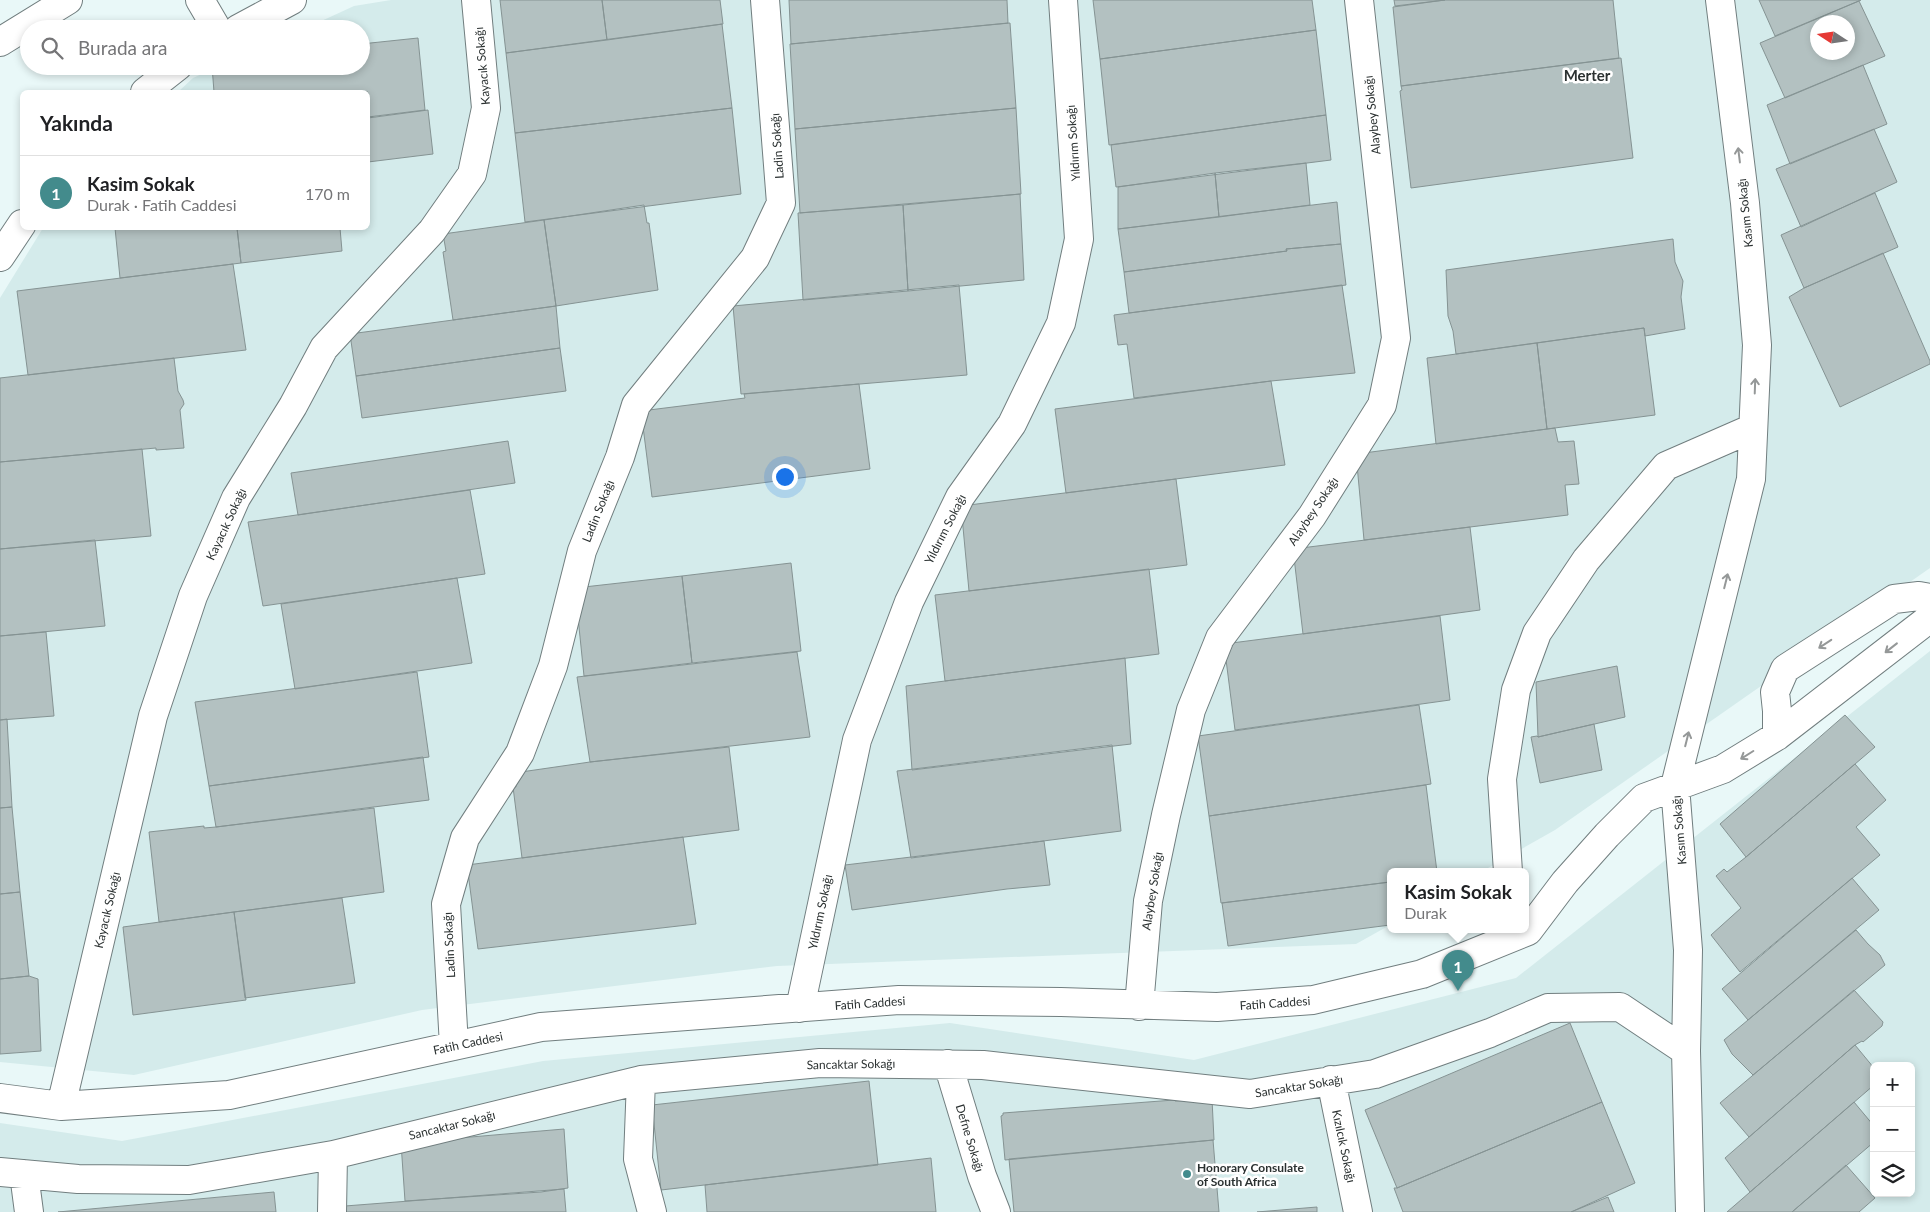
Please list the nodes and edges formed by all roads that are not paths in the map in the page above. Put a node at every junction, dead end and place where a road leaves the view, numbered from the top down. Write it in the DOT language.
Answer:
graph roads {
  1 [pos="68,0"];
  2 [pos="200,0"];
  3 [pos="292,0"];
  4 [pos="476,0"];
  5 [pos="765,0"];
  6 [pos="1063,0"];
  7 [pos="1359,0"];
  8 [pos="1720,0"];
  9 [pos="36,20"];
  10 [pos="212,20"];
  11 [pos="255,20"];
  12 [pos="20,30"];
  13 [pos="0,42"];
  14 [pos="167,75"];
  15 [pos="148,90"];
  16 [pos="20,227"];
  17 [pos="0,256"];
  18 [pos="1754,428"];
  19 [pos="1930,598"];
  20 [pos="1930,618"];
  21 [pos="1777,736"];
  22 [pos="1675,786"];
  23 [pos="1508,868"];
  24 [pos="1529,925"];
  25 [pos="1517,933"];
  26 [pos="1139,1006"];
  27 [pos="800,1008"];
  28 [pos="454,1046"];
  29 [pos="1686,1052"];
  30 [pos="948,1064"];
  31 [pos="641,1080"];
  32 [pos="1331,1080"];
  33 [pos="0,1098"];
  34 [pos="61,1106"];
  35 [pos="333,1155"];
  36 [pos="12,1173"];
  37 [pos="29,1212"];
  38 [pos="332,1212"];
  39 [pos="652,1212"];
  40 [pos="996,1212"];
  41 [pos="1358,1212"];
  42 [pos="1690,1212"];
  1 -- 9 [label="street"];
  2 -- 10 [label="street"];
  3 -- 11 [label="street"];
  4 -- 34 [label="street, Kayacık Sokağı"];
  5 -- 28 [label="street, Ladin Sokağı"];
  6 -- 27 [label="street, Yıldırım Sokağı"];
  7 -- 26 [label="street, Alaybey Sokağı"];
  18 -- 8 [label="street, Kasım Sokağı, one-way"];
  12 -- 13 [label="street"];
  14 -- 15 [label="street"];
  16 -- 17 [label="street"];
  22 -- 18 [label="street, Kasım Sokağı, one-way"];
  18 -- 23 [label="street"];
  19 -- 21 [label="street, one-way"];
  20 -- 21 [label="street, Fatih Caddesi, one-way"];
  21 -- 22 [label="street, Fatih Caddesi, one-way"];
  22 -- 24 [label="street, Fatih Caddesi"];
  22 -- 29 [label="street, Kasım Sokağı"];
  25 -- 26 [label="street, Fatih Caddesi"];
  26 -- 27 [label="street, Fatih Caddesi"];
  27 -- 28 [label="street, Fatih Caddesi"];
  28 -- 34 [label="street, Fatih Caddesi"];
  29 -- 32 [label="street, Sancaktar Sokağı"];
  29 -- 42 [label="street, Kasım Sokağı"];
  30 -- 31 [label="street, Sancaktar Sokağı"];
  30 -- 32 [label="street, Sancaktar Sokağı"];
  30 -- 40 [label="street, Defne Sokağı"];
  31 -- 35 [label="street, Sancaktar Sokağı"];
  31 -- 39 [label="street"];
  32 -- 41 [label="street, Kızılcık Sokağı"];
  33 -- 34 [label="street, Fatih Caddesi"];
  35 -- 36 [label="street, Sancaktar Sokağı"];
  35 -- 38 [label="street"];
  36 -- 37 [label="street"];
}
